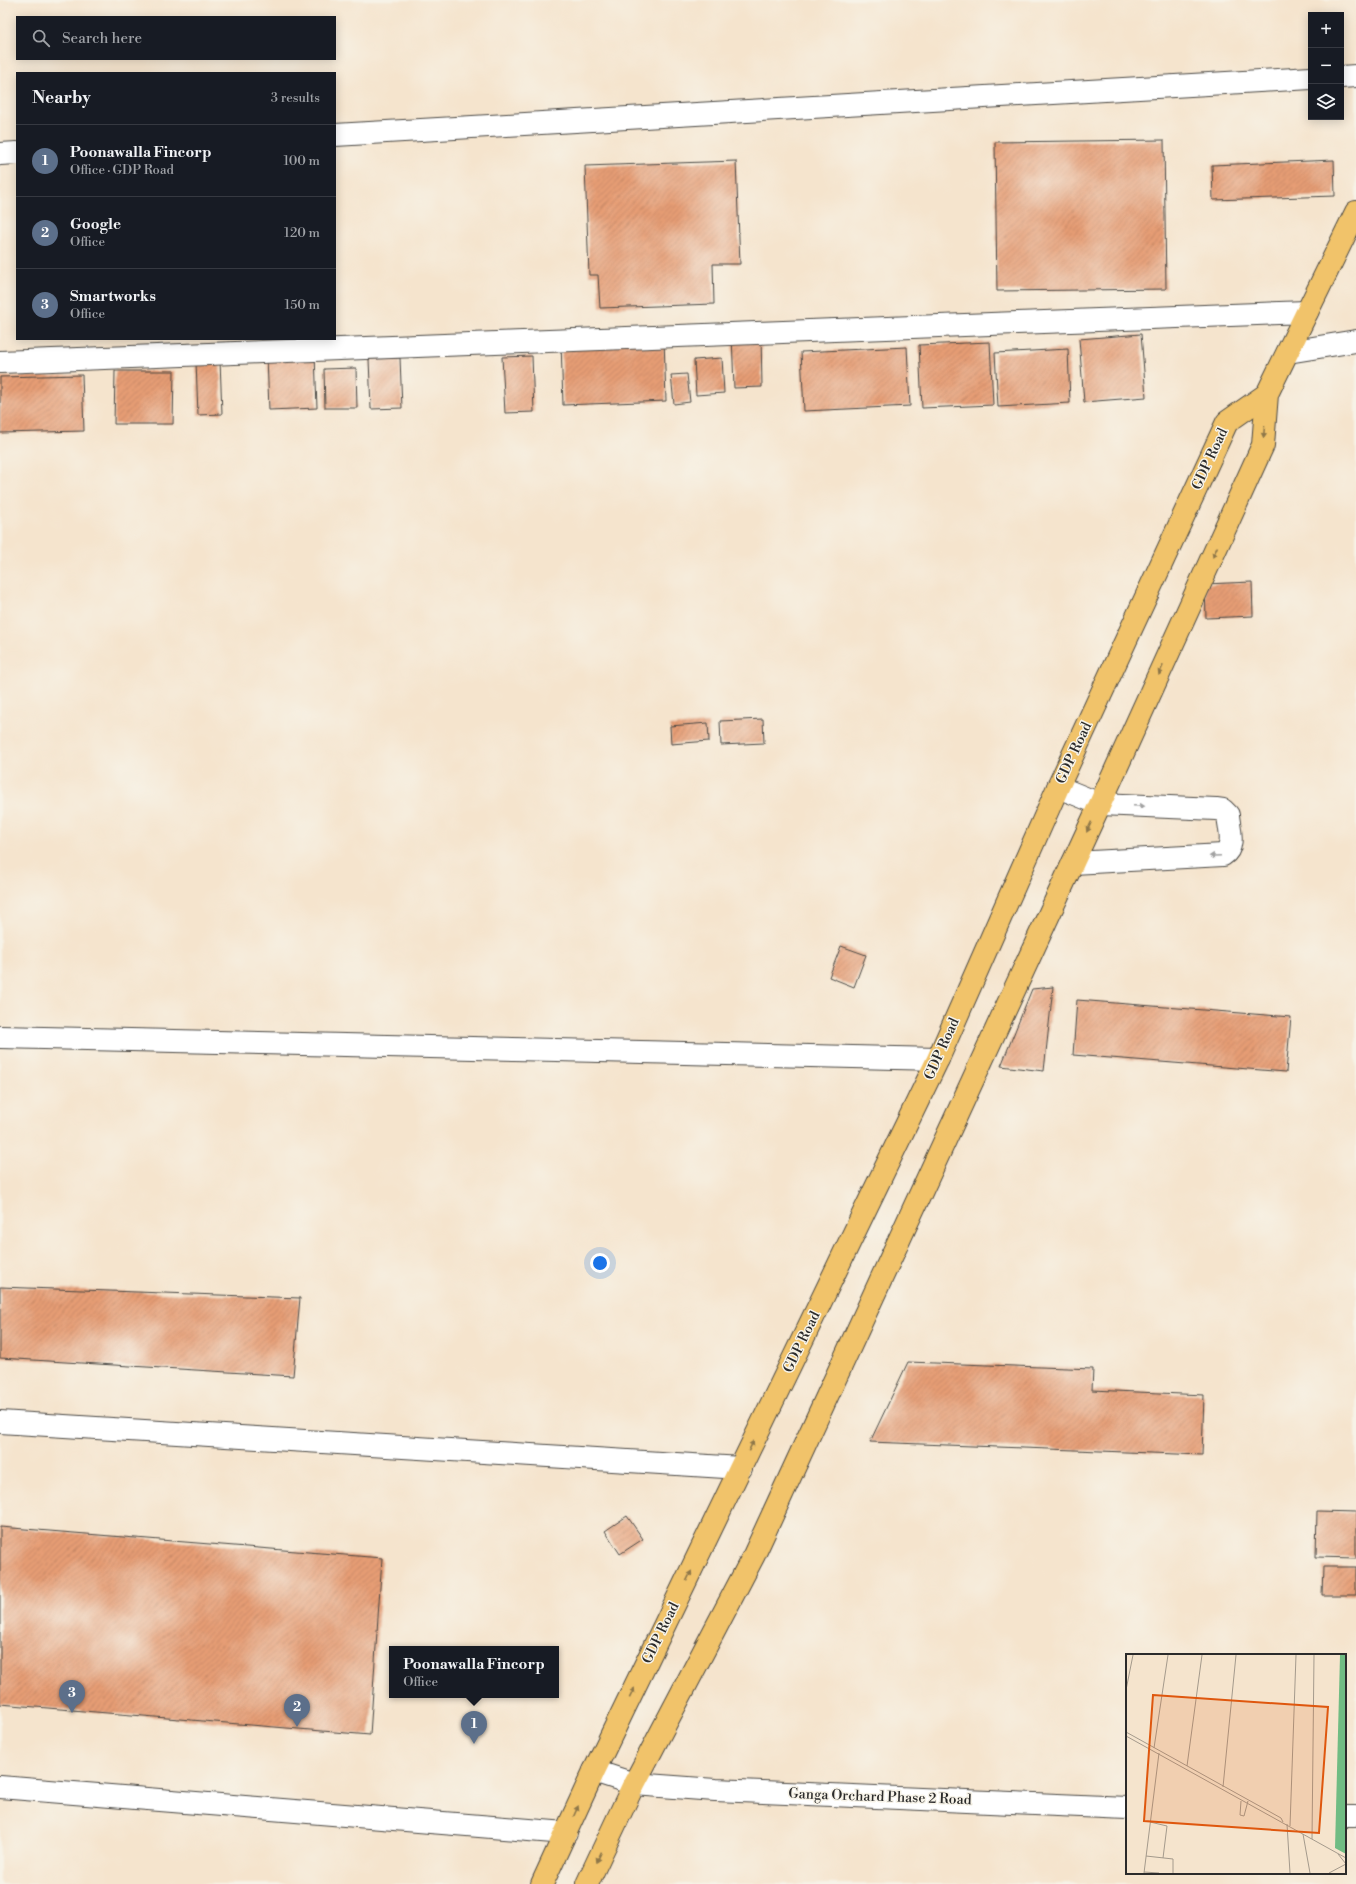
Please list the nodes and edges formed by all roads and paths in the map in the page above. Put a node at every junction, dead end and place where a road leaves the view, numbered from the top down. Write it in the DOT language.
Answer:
graph roads {
  1 [pos="1356,76"];
  2 [pos="1344,77"];
  3 [pos="1308,78"];
  4 [pos="336,135"];
  5 [pos="0,154"];
  6 [pos="16,154"];
  7 [pos="1356,212"];
  8 [pos="1307,312"];
  9 [pos="1356,341"];
  10 [pos="1288,352"];
  11 [pos="0,362"];
  12 [pos="1267,394"];
  13 [pos="1058,787"];
  14 [pos="1100,804"];
  15 [pos="1073,863"];
  16 [pos="0,1037"];
  17 [pos="938,1059"];
  18 [pos="0,1422"];
  19 [pos="741,1468"];
  20 [pos="594,1771"];
  21 [pos="634,1784"];
  22 [pos="0,1788"];
  23 [pos="1126,1808"];
  24 [pos="566,1833"];
  25 [pos="542,1884"];
  26 [pos="587,1884"];
  1 -- 2 [label="street"];
  3 -- 4 [label="street"];
  5 -- 6 [label="street"];
  7 -- 8 [label="main road"];
  8 -- 10 [label="main road"];
  8 -- 11 [label="street"];
  9 -- 10 [label="street"];
  10 -- 12 [label="main road"];
  12 -- 13 [label="main road, GDP Road"];
  12 -- 14 [label="main road, one-way"];
  13 -- 14 [label="street"];
  13 -- 17 [label="main road, GDP Road"];
  14 -- 15 [label="main road, one-way"];
  14 -- 15 [label="street, one-way"];
  15 -- 21 [label="main road"];
  16 -- 17 [label="street"];
  19 -- 17 [label="main road, GDP Road, one-way"];
  18 -- 19 [label="street"];
  20 -- 19 [label="main road, GDP Road, one-way"];
  20 -- 21 [label="street, Ganga Orchard Phase 2 Road"];
  24 -- 20 [label="main road, GDP Road, one-way"];
  21 -- 23 [label="street, Ganga Orchard Phase 2 Road"];
  21 -- 26 [label="main road, one-way"];
  22 -- 24 [label="street"];
  24 -- 25 [label="main road, GDP Road"];
}
